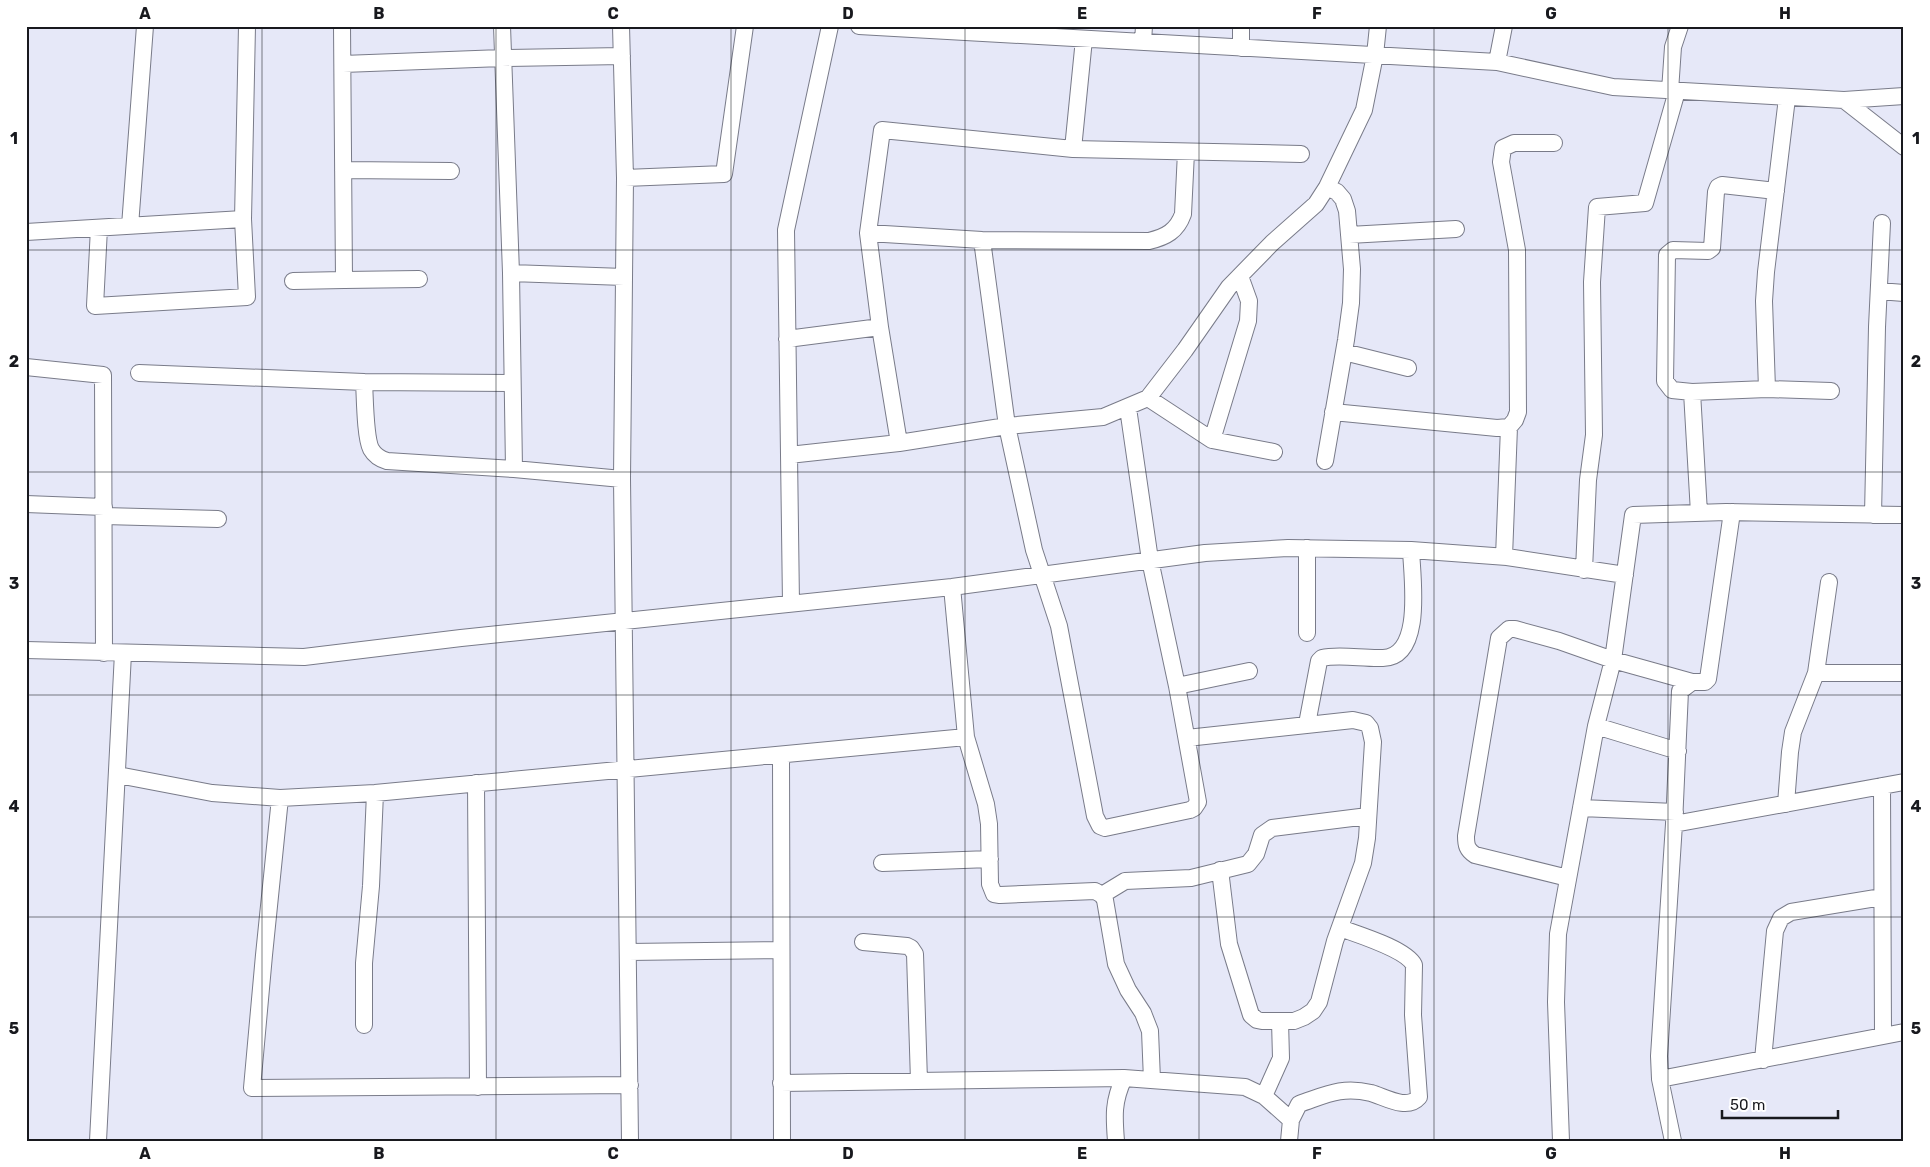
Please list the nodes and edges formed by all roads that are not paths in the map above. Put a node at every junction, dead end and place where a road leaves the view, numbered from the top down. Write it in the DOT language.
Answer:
graph roads {
  1 [pos="145,26"];
  2 [pos="247,26"];
  3 [pos="342,26"];
  4 [pos="502,26"];
  5 [pos="621,26"];
  6 [pos="745,26"];
  7 [pos="830,26"];
  8 [pos="859,26"];
  9 [pos="1241,26"];
  10 [pos="1378,26"];
  11 [pos="1504,26"];
  12 [pos="1680,26"];
  13 [pos="959,29"];
  14 [pos="1144,34"];
  15 [pos="1084,39"];
  16 [pos="1241,48"];
  17 [pos="1375,55"];
  18 [pos="622,56"];
  19 [pos="502,58"];
  20 [pos="1497,62"];
  21 [pos="343,64"];
  22 [pos="1673,91"];
  23 [pos="1904,96"];
  24 [pos="1787,98"];
  25 [pos="1844,100"];
  26 [pos="1554,142"];
  27 [pos="1904,147"];
  28 [pos="1073,149"];
  29 [pos="1186,152"];
  30 [pos="1301,154"];
  31 [pos="344,170"];
  32 [pos="451,171"];
  33 [pos="625,178"];
  34 [pos="1327,187"];
  35 [pos="1776,191"];
  36 [pos="243,219"];
  37 [pos="1882,223"];
  38 [pos="130,226"];
  39 [pos="99,228"];
  40 [pos="1456,229"];
  41 [pos="26,232"];
  42 [pos="868,232"];
  43 [pos="1349,235"];
  44 [pos="982,240"];
  45 [pos="511,273"];
  46 [pos="1240,276"];
  47 [pos="624,277"];
  48 [pos="419,279"];
  49 [pos="344,280"];
  50 [pos="292,281"];
  51 [pos="1879,291"];
  52 [pos="1904,293"];
  53 [pos="880,327"];
  54 [pos="787,339"];
  55 [pos="1344,352"];
  56 [pos="26,367"];
  57 [pos="1408,368"];
  58 [pos="139,374"];
  59 [pos="364,382"];
  60 [pos="512,383"];
  61 [pos="1768,389"];
  62 [pos="1830,390"];
  63 [pos="1692,392"];
  64 [pos="1148,398"];
  65 [pos="1128,408"];
  66 [pos="1333,412"];
  67 [pos="1007,426"];
  68 [pos="1509,428"];
  69 [pos="1212,440"];
  70 [pos="899,443"];
  71 [pos="1274,452"];
  72 [pos="789,455"];
  73 [pos="1325,461"];
  74 [pos="514,469"];
  75 [pos="622,479"];
  76 [pos="26,504"];
  77 [pos="104,511"];
  78 [pos="1699,512"];
  79 [pos="1732,512"];
  80 [pos="1873,515"];
  81 [pos="1904,515"];
  82 [pos="218,518"];
  83 [pos="1307,548"];
  84 [pos="1411,550"];
  85 [pos="1504,557"];
  86 [pos="1150,560"];
  87 [pos="1584,570"];
  88 [pos="1042,574"];
  89 [pos="1625,575"];
  90 [pos="1829,582"];
  91 [pos="952,587"];
  92 [pos="791,604"];
  93 [pos="624,621"];
  94 [pos="1307,633"];
  95 [pos="26,650"];
  96 [pos="104,653"];
  97 [pos="123,653"];
  98 [pos="1613,660"];
  99 [pos="1249,671"];
  100 [pos="1816,673"];
  101 [pos="1904,673"];
  102 [pos="1692,682"];
  103 [pos="1177,686"];
  104 [pos="1307,724"];
  105 [pos="1596,726"];
  106 [pos="966,737"];
  107 [pos="1187,738"];
  108 [pos="1678,751"];
  109 [pos="782,755"];
  110 [pos="626,769"];
  111 [pos="118,775"];
  112 [pos="1904,782"];
  113 [pos="476,784"];
  114 [pos="1882,786"];
  115 [pos="375,793"];
  116 [pos="280,798"];
  117 [pos="1786,804"];
  118 [pos="1581,808"];
  119 [pos="1368,816"];
  120 [pos="1674,818"];
  121 [pos="990,859"];
  122 [pos="882,863"];
  123 [pos="1220,870"];
  124 [pos="1568,878"];
  125 [pos="1102,895"];
  126 [pos="1882,897"];
  127 [pos="1340,928"];
  128 [pos="863,942"];
  129 [pos="781,950"];
  130 [pos="628,952"];
  131 [pos="1280,1021"];
  132 [pos="364,1025"];
  133 [pos="1904,1032"];
  134 [pos="1883,1036"];
  135 [pos="1764,1060"];
  136 [pos="1124,1078"];
  137 [pos="1660,1079"];
  138 [pos="1152,1080"];
  139 [pos="919,1081"];
  140 [pos="781,1083"];
  141 [pos="630,1085"];
  142 [pos="478,1087"];
  143 [pos="1264,1096"];
  144 [pos="1291,1120"];
  145 [pos="98,1141"];
  146 [pos="630,1141"];
  147 [pos="782,1141"];
  148 [pos="1116,1141"];
  149 [pos="1289,1141"];
  150 [pos="1561,1141"];
  151 [pos="1672,1141"];
  1 -- 38 [label="street"];
  2 -- 36 [label="street"];
  3 -- 21 [label="street"];
  4 -- 19 [label="street"];
  5 -- 18 [label="street"];
  6 -- 33 [label="street"];
  7 -- 54 [label="street"];
  8 -- 13 [label="street"];
  9 -- 16 [label="street"];
  10 -- 17 [label="street"];
  11 -- 20 [label="street"];
  12 -- 22 [label="street"];
  13 -- 15 [label="street"];
  14 -- 15 [label="street"];
  14 -- 16 [label="street"];
  15 -- 28 [label="street"];
  16 -- 17 [label="street"];
  17 -- 20 [label="street"];
  17 -- 34 [label="street"];
  18 -- 19 [label="street"];
  18 -- 33 [label="street"];
  19 -- 21 [label="street"];
  19 -- 45 [label="street"];
  20 -- 22 [label="street"];
  21 -- 31 [label="street"];
  22 -- 24 [label="street"];
  22 -- 87 [label="street"];
  23 -- 25 [label="street"];
  24 -- 25 [label="street"];
  24 -- 35 [label="street"];
  25 -- 27 [label="street"];
  26 -- 68 [label="street"];
  28 -- 29 [label="street"];
  28 -- 42 [label="street"];
  29 -- 30 [label="street"];
  29 -- 44 [label="street"];
  31 -- 32 [label="street"];
  31 -- 49 [label="street"];
  33 -- 47 [label="street"];
  34 -- 43 [label="street"];
  34 -- 46 [label="street"];
  35 -- 61 [label="street"];
  35 -- 63 [label="street"];
  36 -- 38 [label="street"];
  36 -- 39 [label="street"];
  37 -- 51 [label="street"];
  38 -- 39 [label="street"];
  39 -- 41 [label="street"];
  40 -- 43 [label="street"];
  42 -- 44 [label="street"];
  42 -- 53 [label="street"];
  43 -- 55 [label="street"];
  44 -- 67 [label="street"];
  45 -- 47 [label="street"];
  45 -- 60 [label="street"];
  46 -- 64 [label="street"];
  46 -- 69 [label="street"];
  47 -- 75 [label="street"];
  48 -- 49 [label="street"];
  49 -- 50 [label="street"];
  51 -- 52 [label="street"];
  51 -- 80 [label="street"];
  53 -- 54 [label="street"];
  53 -- 70 [label="street"];
  54 -- 72 [label="street"];
  55 -- 57 [label="street"];
  55 -- 66 [label="street"];
  56 -- 77 [label="street"];
  58 -- 59 [label="street"];
  59 -- 60 [label="street"];
  59 -- 74 [label="street"];
  60 -- 74 [label="street"];
  61 -- 62 [label="street"];
  61 -- 63 [label="street"];
  63 -- 78 [label="street"];
  64 -- 65 [label="street"];
  64 -- 69 [label="street"];
  65 -- 67 [label="street"];
  65 -- 86 [label="street"];
  66 -- 68 [label="street"];
  66 -- 73 [label="street"];
  67 -- 70 [label="street"];
  67 -- 88 [label="street"];
  68 -- 85 [label="street"];
  69 -- 71 [label="street"];
  70 -- 72 [label="street"];
  72 -- 92 [label="street"];
  74 -- 75 [label="street"];
  75 -- 93 [label="street"];
  76 -- 77 [label="street"];
  77 -- 82 [label="street"];
  77 -- 96 [label="street"];
  78 -- 79 [label="street"];
  78 -- 89 [label="street"];
  79 -- 80 [label="street"];
  79 -- 102 [label="street"];
  80 -- 81 [label="street"];
  83 -- 84 [label="street"];
  83 -- 86 [label="street"];
  83 -- 94 [label="street"];
  84 -- 85 [label="street"];
  84 -- 104 [label="street"];
  85 -- 87 [label="street"];
  86 -- 88 [label="street"];
  86 -- 103 [label="street"];
  87 -- 89 [label="street"];
  88 -- 91 [label="street"];
  88 -- 107 [label="street"];
  89 -- 98 [label="street"];
  90 -- 100 [label="street"];
  91 -- 92 [label="street"];
  91 -- 106 [label="street"];
  92 -- 93 [label="street"];
  93 -- 97 [label="street"];
  93 -- 110 [label="street"];
  95 -- 96 [label="street"];
  96 -- 97 [label="street"];
  97 -- 111 [label="street"];
  98 -- 102 [label="street"];
  98 -- 105 [label="street"];
  98 -- 124 [label="street"];
  99 -- 103 [label="street"];
  100 -- 101 [label="street"];
  100 -- 117 [label="street"];
  102 -- 108 [label="street"];
  103 -- 107 [label="street"];
  104 -- 107 [label="street"];
  104 -- 119 [label="street"];
  105 -- 108 [label="street"];
  105 -- 118 [label="street"];
  106 -- 109 [label="street"];
  106 -- 121 [label="street"];
  108 -- 120 [label="street"];
  109 -- 110 [label="street"];
  109 -- 129 [label="street"];
  110 -- 113 [label="street"];
  110 -- 130 [label="street"];
  111 -- 116 [label="street"];
  111 -- 145 [label="street"];
  112 -- 114 [label="street"];
  113 -- 115 [label="street"];
  113 -- 142 [label="street"];
  114 -- 117 [label="street"];
  114 -- 126 [label="street"];
  115 -- 116 [label="street"];
  115 -- 132 [label="street"];
  116 -- 142 [label="street"];
  117 -- 120 [label="street"];
  118 -- 120 [label="street"];
  118 -- 124 [label="street"];
  119 -- 123 [label="street"];
  119 -- 127 [label="street"];
  120 -- 137 [label="street"];
  121 -- 122 [label="street"];
  121 -- 125 [label="street"];
  123 -- 125 [label="street"];
  123 -- 131 [label="street"];
  124 -- 150 [label="street"];
  125 -- 138 [label="street"];
  126 -- 134 [label="street"];
  126 -- 135 [label="street"];
  127 -- 131 [label="street"];
  127 -- 144 [label="street"];
  128 -- 139 [label="street"];
  129 -- 130 [label="street"];
  129 -- 140 [label="street"];
  130 -- 141 [label="street"];
  131 -- 143 [label="street"];
  133 -- 134 [label="street"];
  134 -- 135 [label="street"];
  135 -- 137 [label="street"];
  136 -- 138 [label="street"];
  136 -- 139 [label="street"];
  136 -- 148 [label="street"];
  137 -- 151 [label="street"];
  138 -- 143 [label="street"];
  139 -- 140 [label="street"];
  140 -- 147 [label="street"];
  141 -- 142 [label="street"];
  141 -- 146 [label="street"];
  143 -- 144 [label="street"];
  144 -- 149 [label="street"];
}
